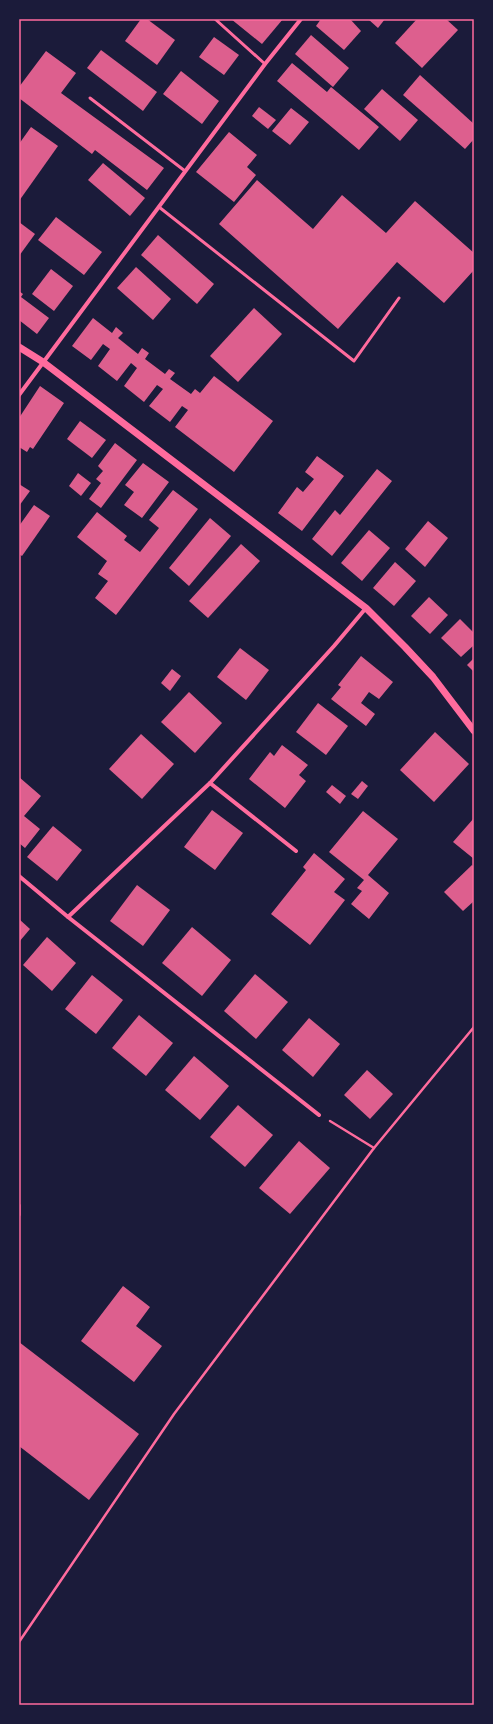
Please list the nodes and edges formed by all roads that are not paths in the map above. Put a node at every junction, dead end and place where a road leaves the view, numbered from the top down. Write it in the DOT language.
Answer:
graph roads {
  1 [pos="215,19"];
  2 [pos="301,19"];
  3 [pos="265,64"];
  4 [pos="90,98"];
  5 [pos="185,171"];
  6 [pos="159,207"];
  7 [pos="399,298"];
  8 [pos="19,347"];
  9 [pos="43,362"];
  10 [pos="19,395"];
  11 [pos="366,608"];
  12 [pos="474,731"];
  13 [pos="210,782"];
  14 [pos="296,851"];
  15 [pos="19,876"];
  16 [pos="68,917"];
  17 [pos="319,1115"];
  18 [pos="19,1205"];
  19 [pos="19,1215"];
  1 -- 3 [label="lane"];
  2 -- 3 [label="street"];
  3 -- 5 [label="street"];
  4 -- 5 [label="lane"];
  5 -- 6 [label="street"];
  6 -- 7 [label="lane"];
  6 -- 9 [label="street"];
  8 -- 9 [label="street"];
  9 -- 10 [label="street"];
  9 -- 11 [label="street"];
  11 -- 12 [label="street"];
  11 -- 13 [label="street"];
  13 -- 14 [label="street"];
  13 -- 16 [label="street"];
  15 -- 16 [label="street"];
  16 -- 17 [label="street"];
  18 -- 19 [label="lane"];
}
